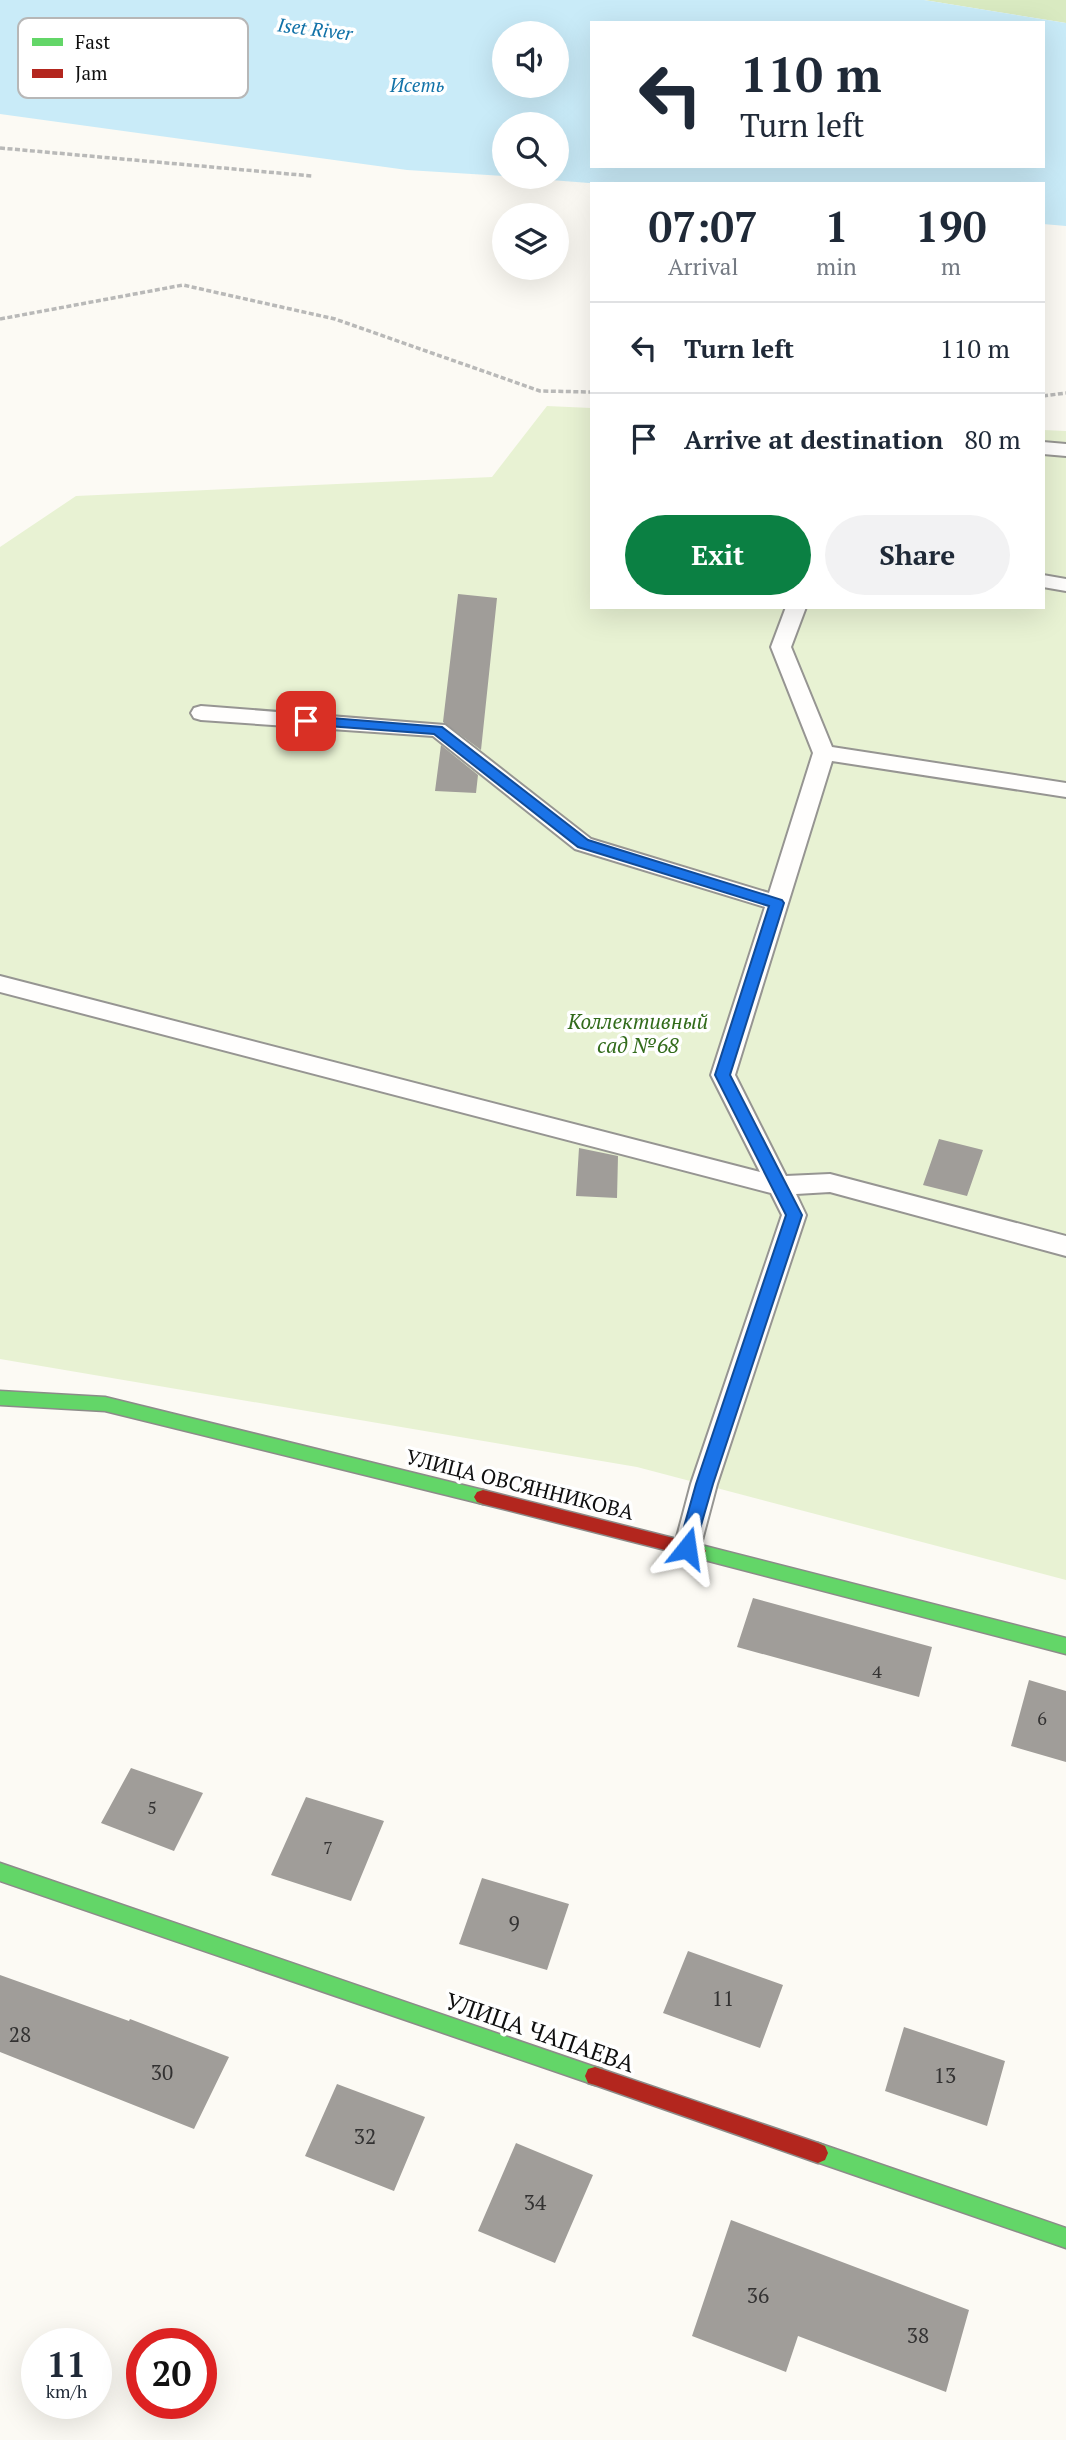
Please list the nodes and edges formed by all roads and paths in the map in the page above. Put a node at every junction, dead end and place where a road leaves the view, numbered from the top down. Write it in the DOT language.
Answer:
graph roads {
  1 [pos="0,148"];
  2 [pos="312,176"];
  3 [pos="0,319"];
  4 [pos="590,392"];
  5 [pos="1066,393"];
  6 [pos="1045,396"];
  7 [pos="1045,448"];
  8 [pos="1066,450"];
  9 [pos="1045,581"];
  10 [pos="1066,585"];
  11 [pos="795,609"];
  12 [pos="201,713"];
  13 [pos="824,753"];
  14 [pos="1066,790"];
  15 [pos="777,903"];
  16 [pos="0,984"];
  17 [pos="779,1186"];
  18 [pos="1066,1246"];
  19 [pos="0,1398"];
  20 [pos="687,1548"];
  21 [pos="1066,1646"];
  22 [pos="0,1872"];
  23 [pos="1066,2238"];
  1 -- 2 [label="path"];
  3 -- 4 [label="path"];
  5 -- 6 [label="path"];
  7 -- 8 [label="lane"];
  9 -- 10 [label="lane"];
  11 -- 13 [label="lane"];
  12 -- 15 [label="lane"];
  13 -- 14 [label="lane"];
  13 -- 15 [label="lane"];
  15 -- 17 [label="lane"];
  16 -- 17 [label="lane"];
  17 -- 18 [label="lane"];
  17 -- 20 [label="lane"];
  19 -- 20 [label="street, УЛИЦА ОВСЯННИКОВА"];
  20 -- 21 [label="street, УЛИЦА ОВСЯННИКОВА"];
  22 -- 23 [label="street, УЛИЦА ЧАПАЕВА"];
}
